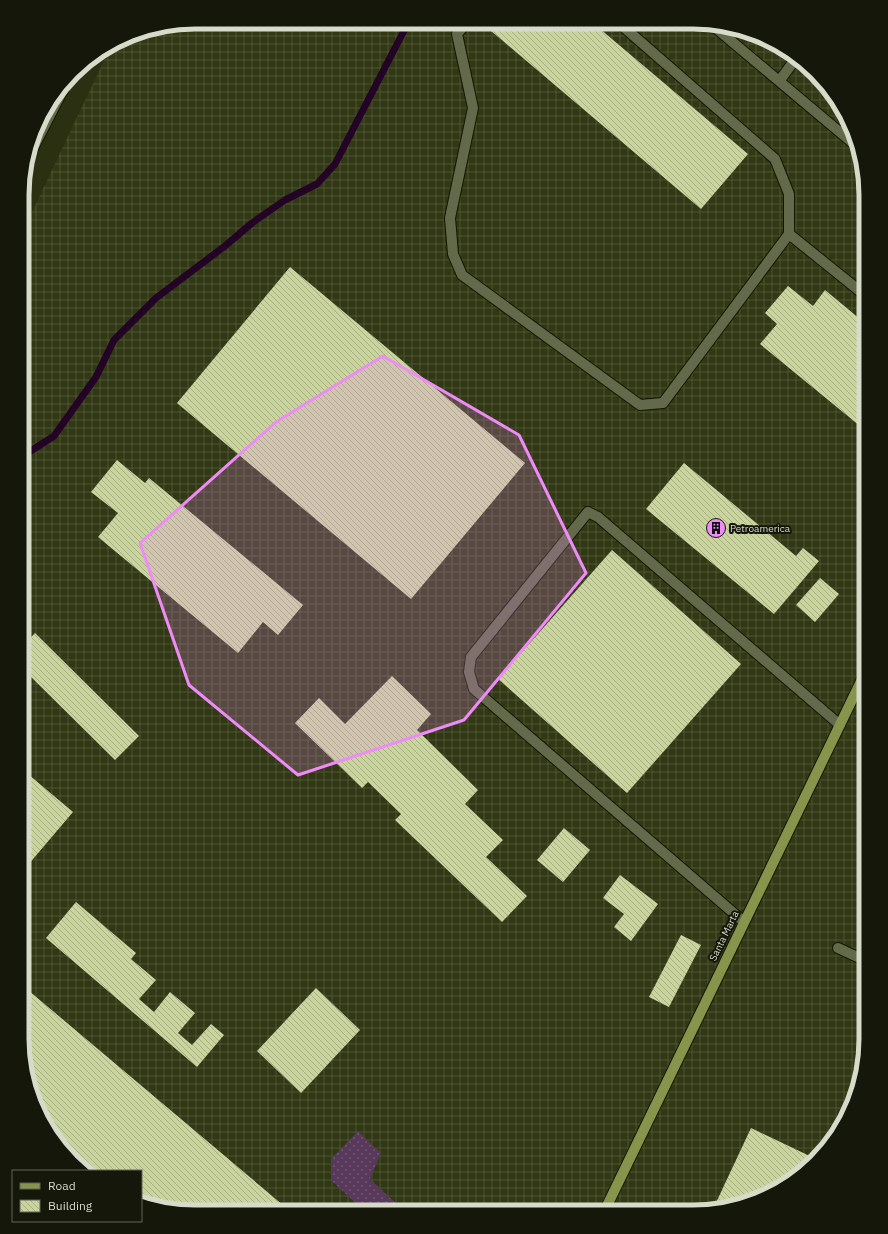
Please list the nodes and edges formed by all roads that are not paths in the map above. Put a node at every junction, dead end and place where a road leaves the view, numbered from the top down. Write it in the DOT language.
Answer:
graph roads {
  1 [pos="461,29"];
  2 [pos="626,29"];
  3 [pos="720,31"];
  4 [pos="793,62"];
  5 [pos="780,80"];
  6 [pos="54,108"];
  7 [pos="43,129"];
  8 [pos="849,140"];
  9 [pos="789,234"];
  10 [pos="859,290"];
  11 [pos="859,686"];
  12 [pos="840,725"];
  13 [pos="744,922"];
  14 [pos="838,948"];
  15 [pos="859,958"];
  16 [pos="607,1205"];
  1 -- 9 [label="street"];
  2 -- 9 [label="street"];
  3 -- 5 [label="street"];
  4 -- 5 [label="street"];
  5 -- 8 [label="street"];
  6 -- 7 [label="street"];
  9 -- 10 [label="street"];
  11 -- 12 [label="main road, Santa Marta"];
  12 -- 13 [label="main road, Santa Marta"];
  12 -- 13 [label="street"];
  13 -- 16 [label="main road, Santa Marta"];
  14 -- 15 [label="street"];
}
